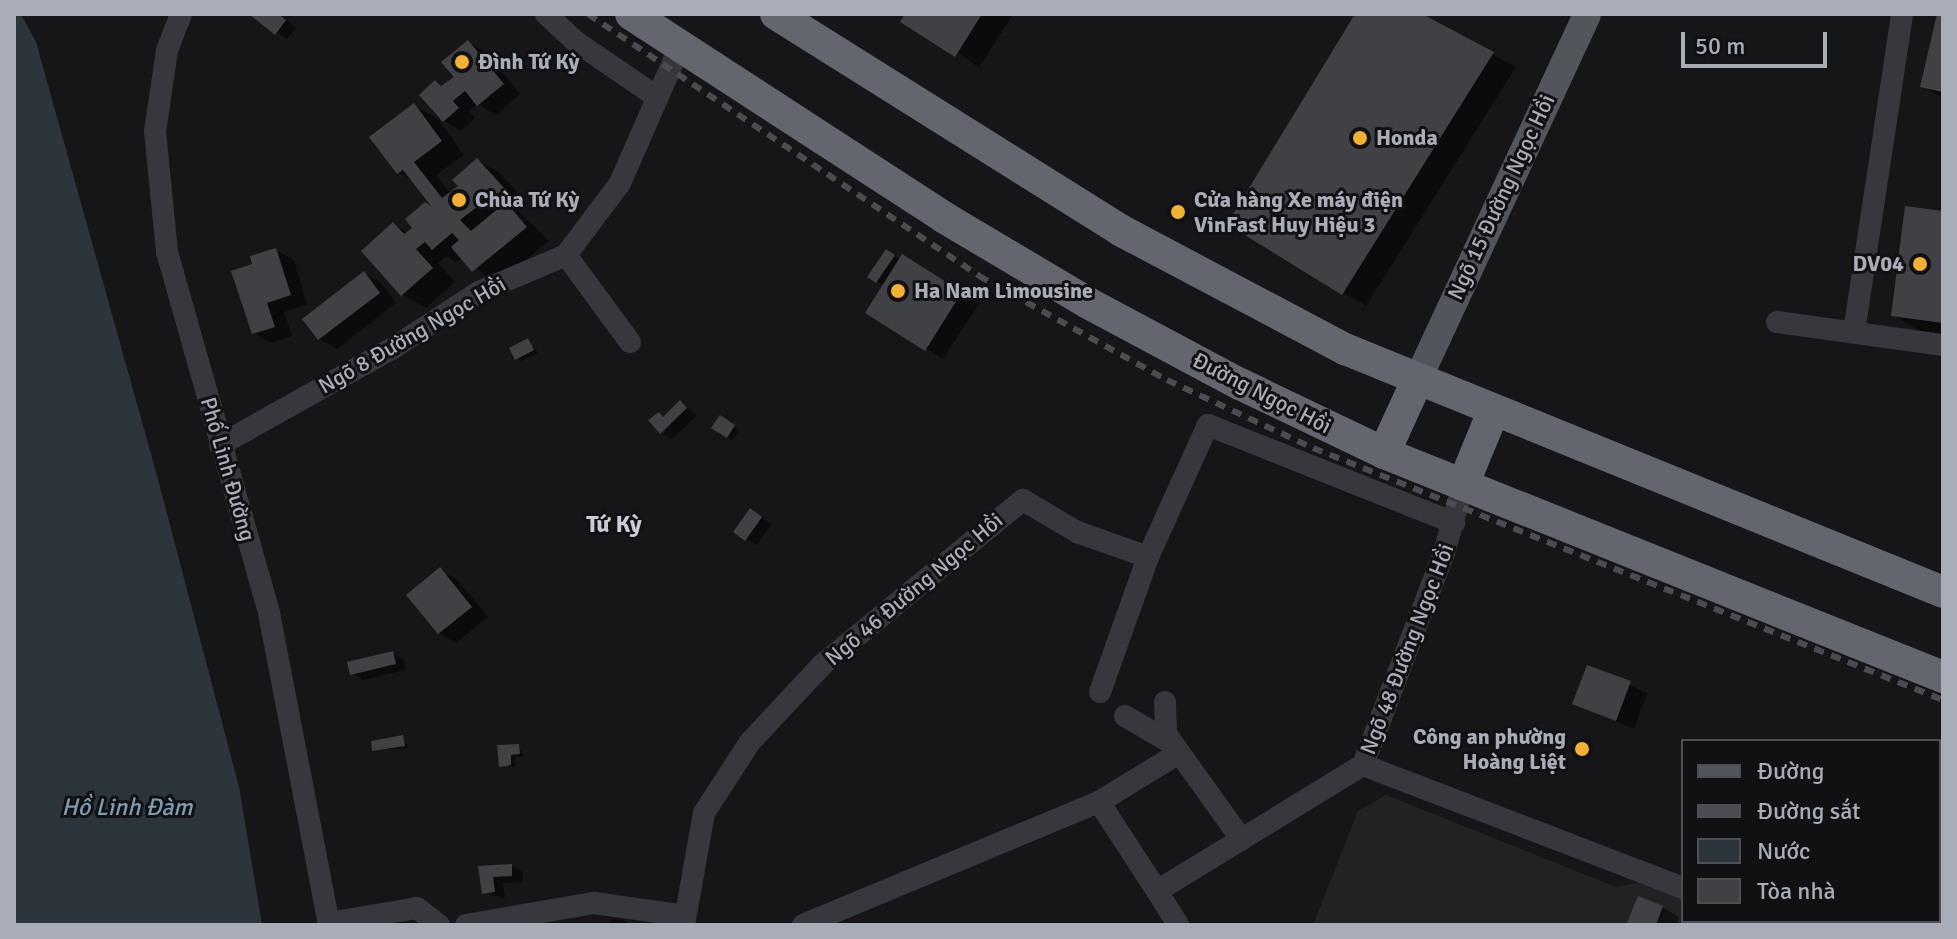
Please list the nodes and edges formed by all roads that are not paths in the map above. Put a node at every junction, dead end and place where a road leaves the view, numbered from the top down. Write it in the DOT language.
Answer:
graph roads {
  1 [pos="181,14"];
  2 [pos="546,14"];
  3 [pos="631,14"];
  4 [pos="776,14"];
  5 [pos="1587,14"];
  6 [pos="1902,14"];
  7 [pos="680,46"];
  8 [pos="654,95"];
  9 [pos="566,255"];
  10 [pos="1777,322"];
  11 [pos="1854,332"];
  12 [pos="630,342"];
  13 [pos="1943,345"];
  14 [pos="1417,381"];
  15 [pos="1493,412"];
  16 [pos="220,445"];
  17 [pos="1384,453"];
  18 [pos="1463,485"];
  19 [pos="1454,523"];
  20 [pos="1148,557"];
  21 [pos="1943,592"];
  22 [pos="1943,677"];
  23 [pos="1100,692"];
  24 [pos="1165,702"];
  25 [pos="1125,716"];
  26 [pos="1172,743"];
  27 [pos="1363,765"];
  28 [pos="1099,802"];
  29 [pos="1242,840"];
  30 [pos="1154,886"];
  31 [pos="1681,887"];
  32 [pos="685,920"];
  33 [pos="329,924"];
  34 [pos="439,925"];
  35 [pos="466,925"];
  36 [pos="803,925"];
  37 [pos="1178,925"];
  1 -- 16 [label="street, Phố Linh Đường"];
  2 -- 8 [label="street"];
  3 -- 7 [label="highway, Đường Ngọc Hồi"];
  4 -- 14 [label="highway"];
  5 -- 14 [label="main road, Ngõ 15 Đường Ngọc Hồi"];
  6 -- 11 [label="street"];
  7 -- 8 [label="street"];
  7 -- 17 [label="highway, Đường Ngọc Hồi"];
  8 -- 9 [label="street"];
  9 -- 12 [label="street"];
  9 -- 16 [label="street, Ngõ 8 Đường Ngọc Hồi"];
  10 -- 11 [label="street"];
  11 -- 13 [label="street"];
  14 -- 15 [label="highway"];
  14 -- 17 [label="highway"];
  15 -- 18 [label="highway"];
  15 -- 21 [label="highway"];
  16 -- 33 [label="street, Phố Linh Đường"];
  17 -- 18 [label="highway, Đường Ngọc Hồi"];
  18 -- 19 [label="street, Ngõ 48 Đường Ngọc Hồi"];
  18 -- 22 [label="highway, Đường Ngọc Hồi"];
  19 -- 20 [label="street"];
  19 -- 27 [label="street, Ngõ 48 Đường Ngọc Hồi"];
  20 -- 23 [label="street"];
  20 -- 32 [label="street, Ngõ 46 Đường Ngọc Hồi"];
  24 -- 26 [label="street"];
  25 -- 26 [label="street"];
  26 -- 28 [label="street"];
  26 -- 29 [label="street"];
  27 -- 29 [label="street, Ngõ 48 Đường Ngọc Hồi"];
  27 -- 31 [label="street"];
  28 -- 30 [label="street"];
  28 -- 36 [label="street"];
  29 -- 30 [label="street, Ngõ 48 Đường Ngọc Hồi"];
  30 -- 37 [label="street"];
  32 -- 35 [label="street"];
  33 -- 34 [label="street"];
}
